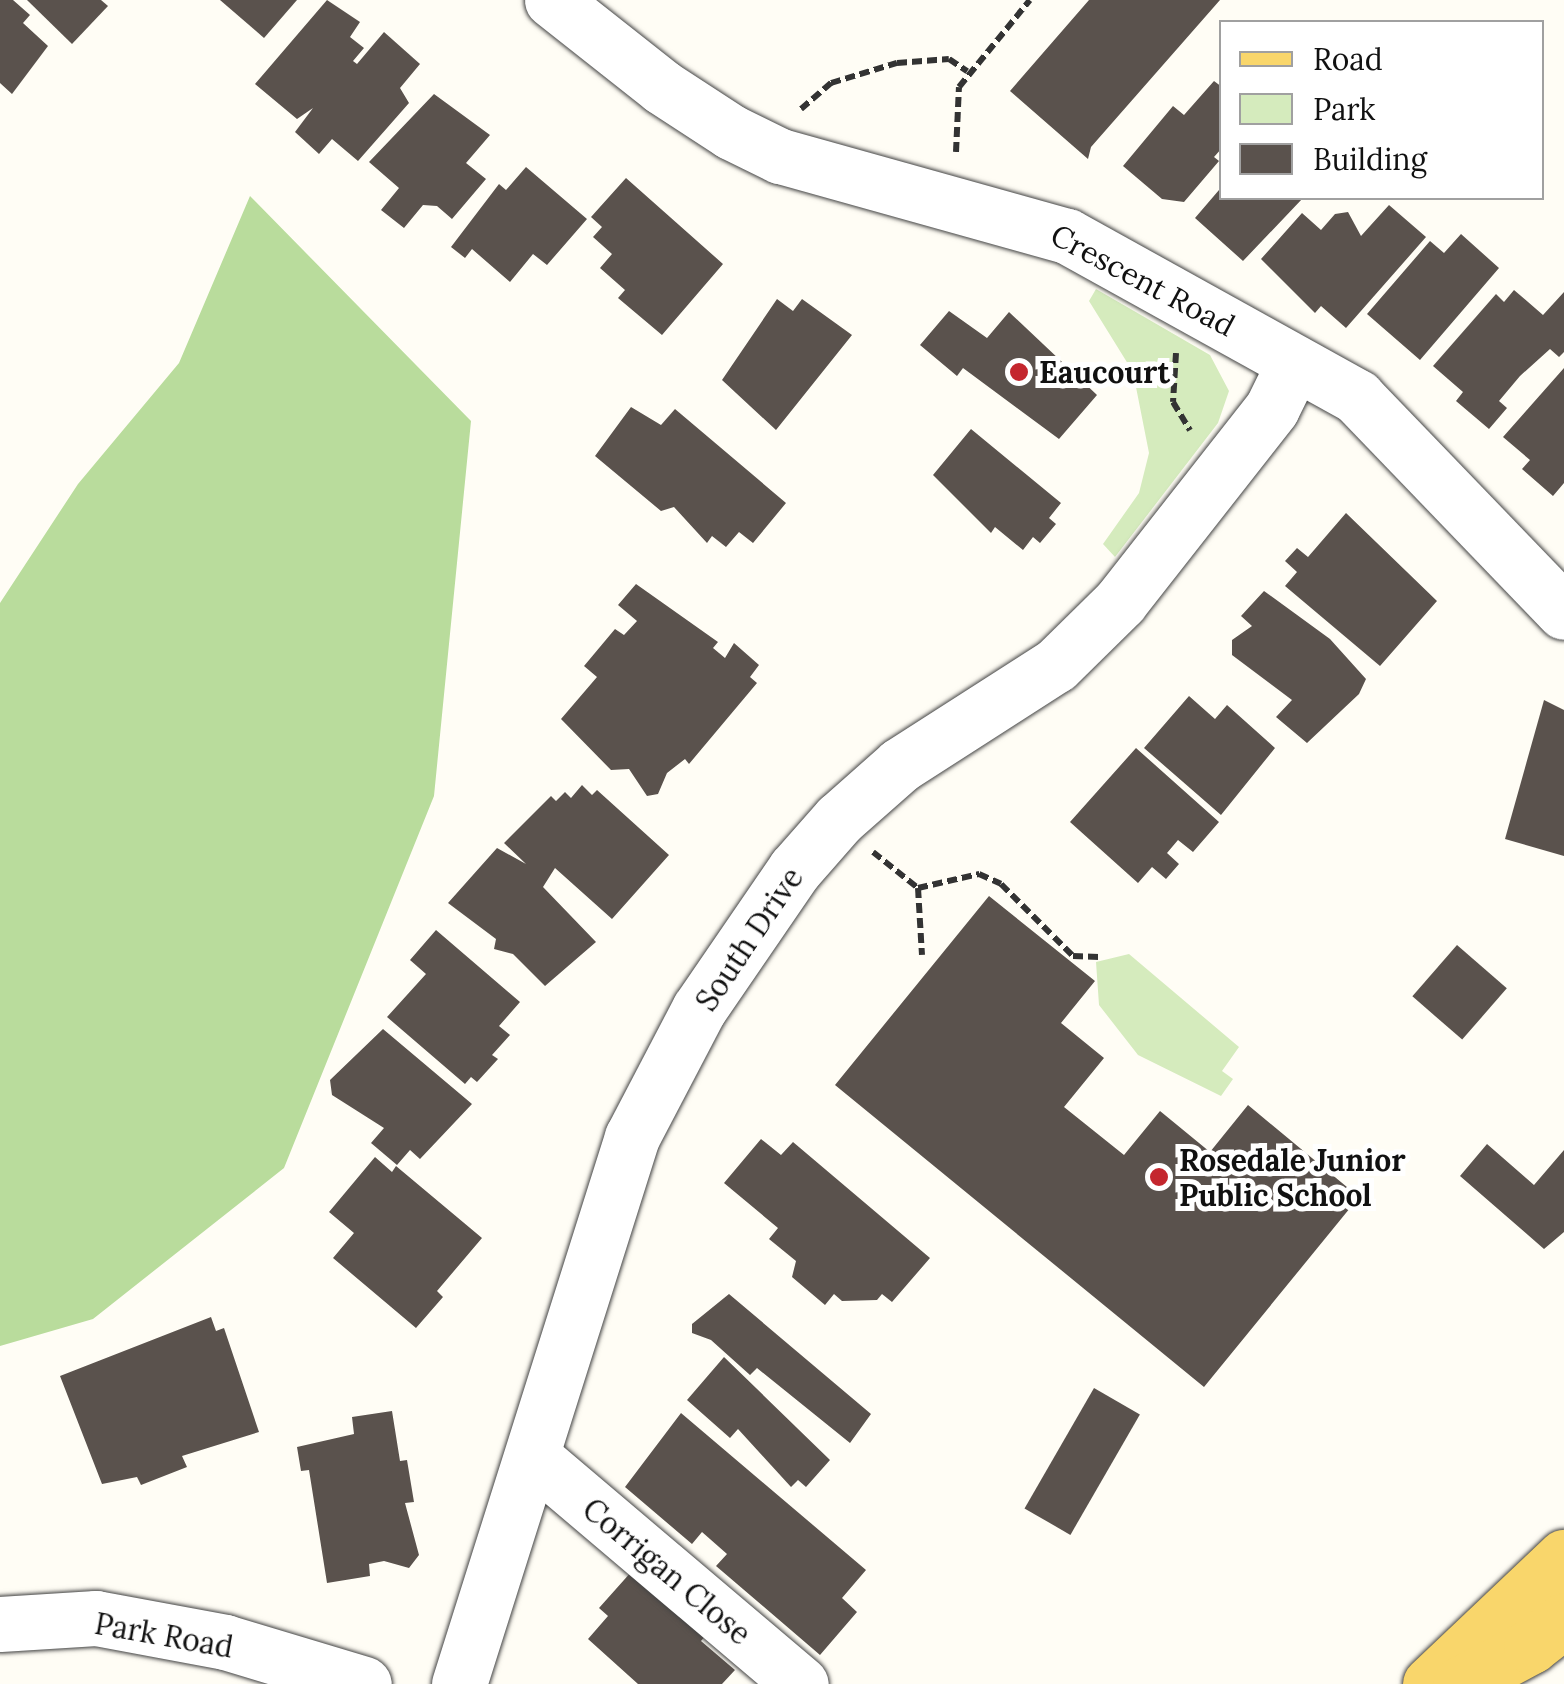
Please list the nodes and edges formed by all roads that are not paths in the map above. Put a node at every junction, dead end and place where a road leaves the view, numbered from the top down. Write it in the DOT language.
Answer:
graph roads {
  1 [pos="552,0"];
  2 [pos="1294,363"];
  3 [pos="1564,612"];
  4 [pos="533,1457"];
  5 [pos="1564,1557"];
  6 [pos="1564,1620"];
  7 [pos="0,1624"];
  8 [pos="339,1681"];
  9 [pos="459,1684"];
  10 [pos="801,1684"];
  11 [pos="1430,1684"];
  12 [pos="1460,1684"];
  1 -- 2 [label="street, Crescent Road"];
  2 -- 3 [label="street, Crescent Road"];
  2 -- 4 [label="street, South Drive"];
  4 -- 9 [label="street, South Drive"];
  4 -- 10 [label="street, Corrigan Close"];
  5 -- 11 [label="main road"];
  6 -- 12 [label="main road"];
  7 -- 8 [label="street, Park Road"];
}
